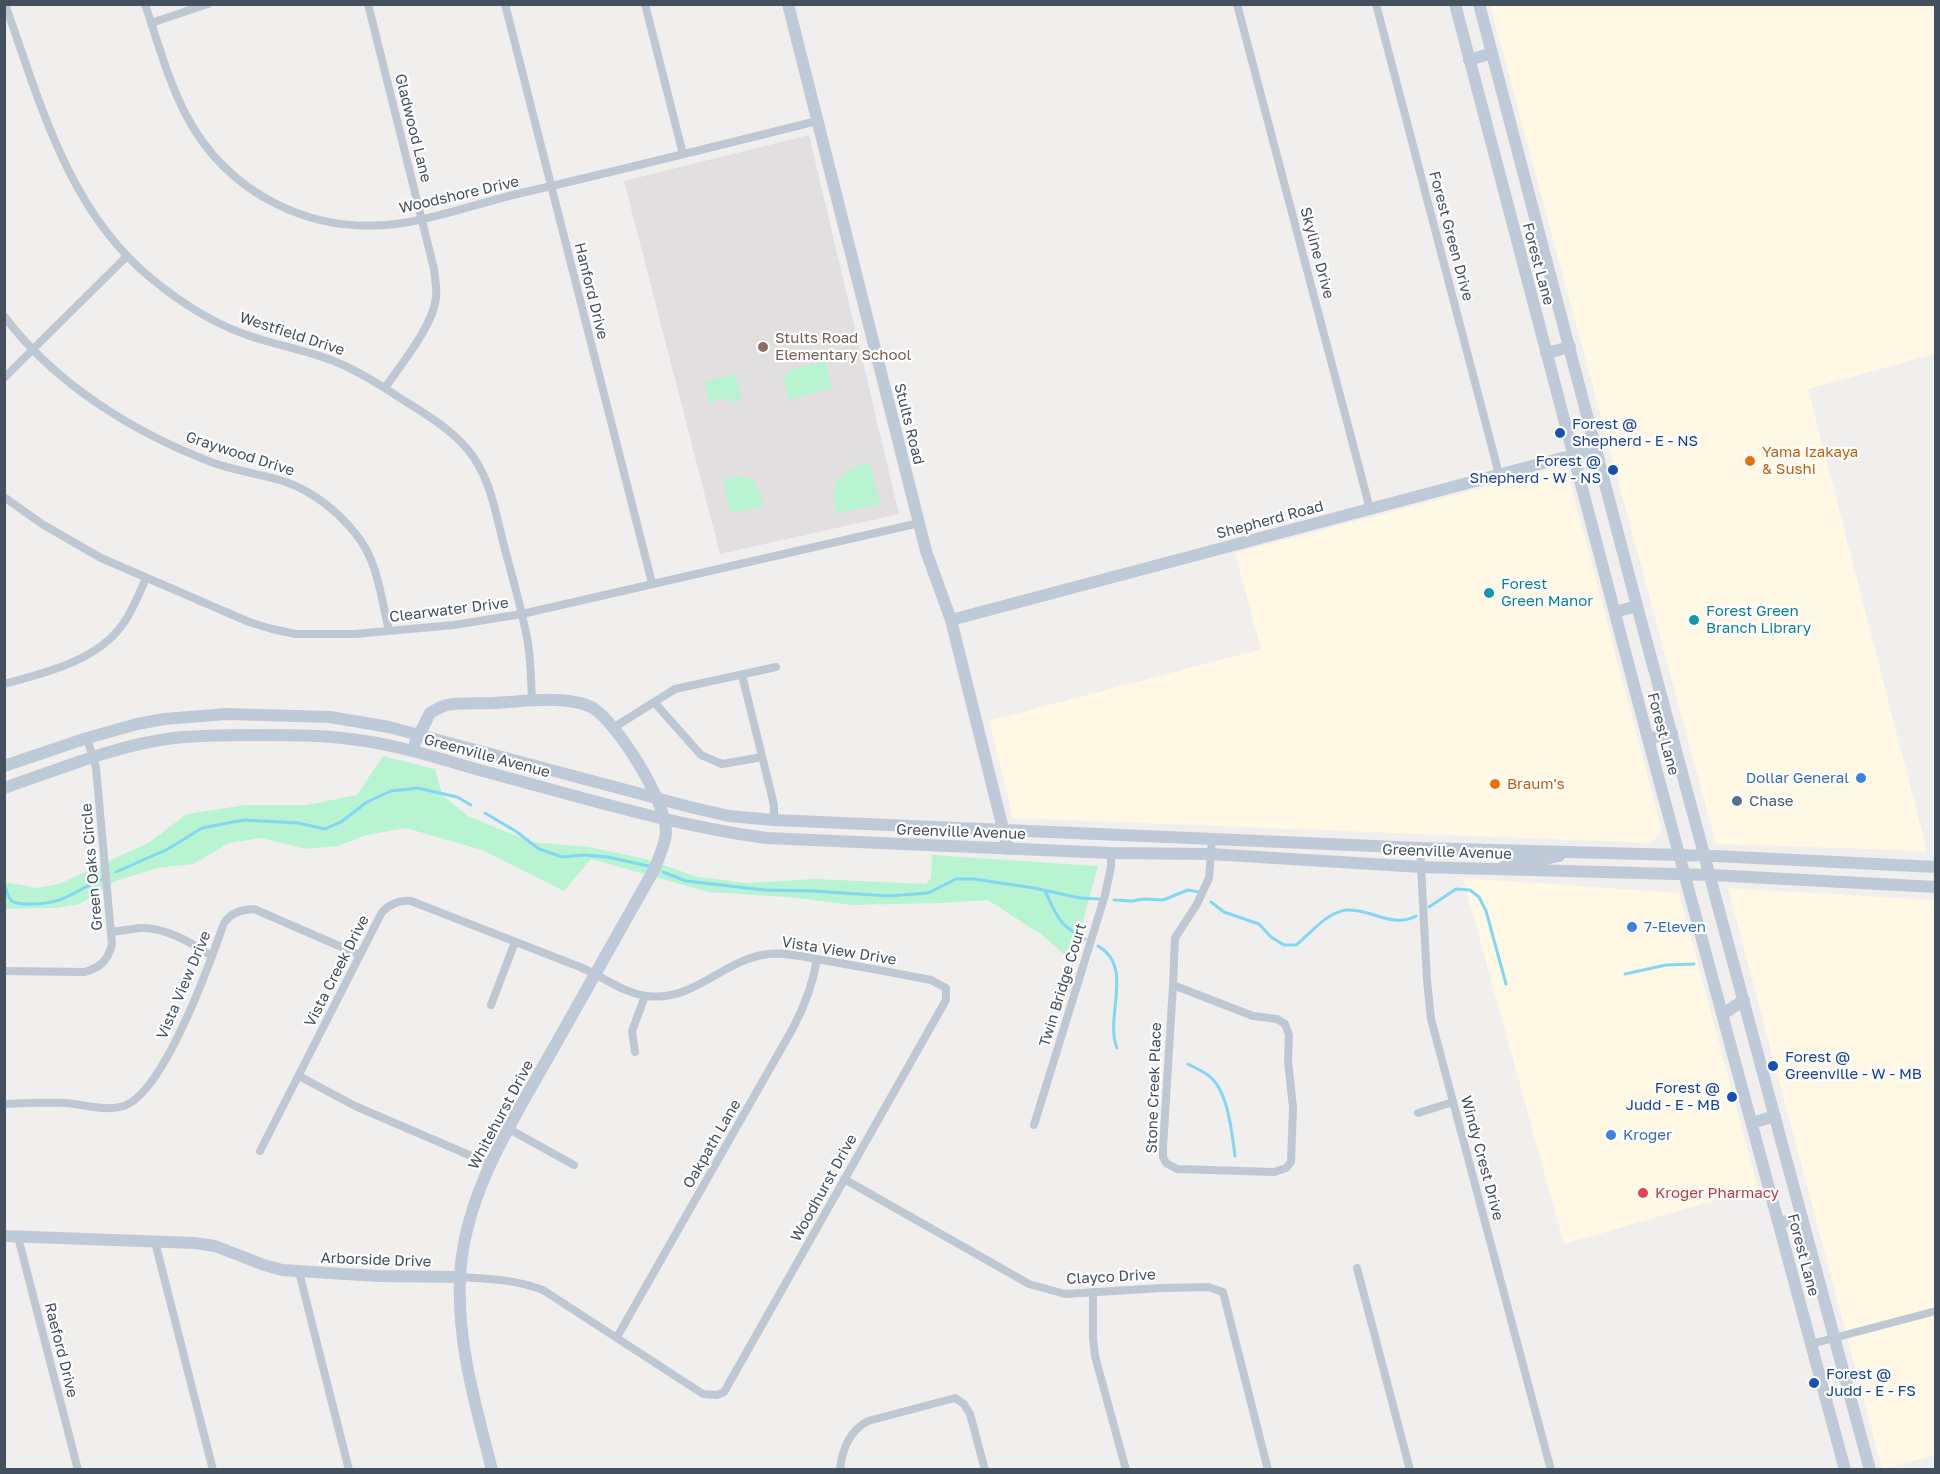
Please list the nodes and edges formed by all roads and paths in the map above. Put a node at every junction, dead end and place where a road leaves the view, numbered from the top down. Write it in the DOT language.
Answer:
graph roads {
  1 [pos="5,4"];
  2 [pos="145,4"];
  3 [pos="208,4"];
  4 [pos="368,4"];
  5 [pos="505,4"];
  6 [pos="645,4"];
  7 [pos="788,4"];
  8 [pos="1237,4"];
  9 [pos="1376,4"];
  10 [pos="1455,4"];
  11 [pos="1479,4"];
  12 [pos="151,23"];
  13 [pos="1492,53"];
  14 [pos="1469,60"];
  15 [pos="817,121"];
  16 [pos="683,154"];
  17 [pos="551,186"];
  18 [pos="422,219"];
  19 [pos="127,256"];
  20 [pos="4,316"];
  21 [pos="1569,347"];
  22 [pos="33,349"];
  23 [pos="1546,353"];
  24 [pos="4,378"];
  25 [pos="385,388"];
  26 [pos="1596,449"];
  27 [pos="1573,455"];
  28 [pos="1499,474"];
  29 [pos="4,497"];
  30 [pos="1370,509"];
  31 [pos="919,523"];
  32 [pos="146,578"];
  33 [pos="652,583"];
  34 [pos="1638,606"];
  35 [pos="1615,612"];
  36 [pos="522,614"];
  37 [pos="951,620"];
  38 [pos="389,631"];
  39 [pos="776,668"];
  40 [pos="741,675"];
  41 [pos="4,684"];
  42 [pos="532,700"];
  43 [pos="654,702"];
  44 [pos="613,728"];
  45 [pos="1672,733"];
  46 [pos="418,735"];
  47 [pos="87,738"];
  48 [pos="1648,739"];
  49 [pos="412,751"];
  50 [pos="762,757"];
  51 [pos="93,758"];
  52 [pos="4,766"];
  53 [pos="4,788"];
  54 [pos="658,798"];
  55 [pos="774,819"];
  56 [pos="664,820"];
  57 [pos="1003,830"];
  58 [pos="1212,839"];
  59 [pos="1420,848"];
  60 [pos="1008,849"];
  61 [pos="1565,852"];
  62 [pos="1111,853"];
  63 [pos="1210,854"];
  64 [pos="1679,855"];
  65 [pos="1705,856"];
  66 [pos="1915,866"];
  67 [pos="1422,867"];
  68 [pos="1935,867"];
  69 [pos="1502,869"];
  70 [pos="1685,875"];
  71 [pos="1711,875"];
  72 [pos="1913,885"];
  73 [pos="1935,887"];
  74 [pos="111,932"];
  75 [pos="515,942"];
  76 [pos="360,955"];
  77 [pos="212,956"];
  78 [pos="817,959"];
  79 [pos="4,971"];
  80 [pos="595,974"];
  81 [pos="1173,985"];
  82 [pos="946,988"];
  83 [pos="645,996"];
  84 [pos="1744,1000"];
  85 [pos="491,1005"];
  86 [pos="1723,1014"];
  87 [pos="635,1052"];
  88 [pos="299,1076"];
  89 [pos="1453,1102"];
  90 [pos="4,1104"];
  91 [pos="1418,1113"];
  92 [pos="1775,1116"];
  93 [pos="1752,1123"];
  94 [pos="1034,1125"];
  95 [pos="509,1129"];
  96 [pos="260,1151"];
  97 [pos="490,1164"];
  98 [pos="574,1165"];
  99 [pos="844,1179"];
  100 [pos="1802,1217"];
  101 [pos="1779,1223"];
  102 [pos="4,1236"];
  103 [pos="18,1237"];
  104 [pos="154,1242"];
  105 [pos="1357,1268"];
  106 [pos="299,1272"];
  107 [pos="460,1277"];
  108 [pos="1093,1293"];
  109 [pos="1935,1311"];
  110 [pos="617,1337"];
  111 [pos="1834,1337"];
  112 [pos="1811,1344"];
  113 [pos="717,1395"];
  114 [pos="78,1470"];
  115 [pos="213,1470"];
  116 [pos="350,1470"];
  117 [pos="492,1470"];
  118 [pos="840,1470"];
  119 [pos="985,1470"];
  120 [pos="1126,1470"];
  121 [pos="1268,1470"];
  122 [pos="1410,1470"];
  123 [pos="1551,1470"];
  124 [pos="1845,1470"];
  125 [pos="1870,1470"];
  1 -- 19 [label="street, Westfield Drive"];
  2 -- 12 [label="street, Woodshore Drive"];
  3 -- 12 [label="street"];
  4 -- 18 [label="street, Gladwood Lane"];
  5 -- 17 [label="street, Hanford Drive"];
  6 -- 16 [label="street"];
  7 -- 15 [label="main road, Stults Road"];
  8 -- 30 [label="street, Skyline Drive"];
  9 -- 28 [label="street, Forest Green Drive"];
  10 -- 14 [label="main road, Forest Lane"];
  11 -- 13 [label="main road, Forest Lane"];
  12 -- 18 [label="street, Woodshore Drive"];
  13 -- 14 [label="main road"];
  13 -- 21 [label="main road, Forest Lane"];
  14 -- 23 [label="main road, Forest Lane"];
  15 -- 16 [label="street, Woodshore Drive"];
  15 -- 31 [label="main road, Stults Road"];
  16 -- 17 [label="street, Woodshore Drive"];
  17 -- 18 [label="street, Woodshore Drive"];
  17 -- 33 [label="street, Hanford Drive"];
  18 -- 25 [label="street, Gladwood Lane"];
  19 -- 22 [label="street"];
  19 -- 25 [label="street, Westfield Drive"];
  20 -- 22 [label="street, Graywood Drive"];
  21 -- 23 [label="main road"];
  21 -- 26 [label="main road, Forest Lane"];
  22 -- 24 [label="street"];
  22 -- 38 [label="street, Graywood Drive"];
  23 -- 27 [label="main road, Forest Lane"];
  25 -- 36 [label="street, Westfield Drive"];
  26 -- 27 [label="main road, Shepherd Road"];
  26 -- 34 [label="main road, Forest Lane"];
  27 -- 28 [label="main road, Shepherd Road"];
  27 -- 35 [label="main road, Forest Lane"];
  28 -- 30 [label="main road, Shepherd Road"];
  29 -- 32 [label="street, Clearwater Drive"];
  30 -- 37 [label="main road, Shepherd Road"];
  31 -- 33 [label="street, Clearwater Drive"];
  31 -- 37 [label="main road, Stults Road"];
  32 -- 38 [label="street, Clearwater Drive"];
  32 -- 41 [label="street"];
  33 -- 36 [label="street, Clearwater Drive"];
  34 -- 35 [label="main road"];
  34 -- 45 [label="main road, Forest Lane"];
  35 -- 48 [label="main road, Forest Lane"];
  36 -- 38 [label="street, Clearwater Drive"];
  36 -- 42 [label="street, Westfield Drive"];
  37 -- 57 [label="main road, Stults Road"];
  39 -- 40 [label="street"];
  40 -- 43 [label="street"];
  40 -- 50 [label="street"];
  42 -- 44 [label="main road, Whitehurst Drive"];
  42 -- 46 [label="main road, Whitehurst Drive"];
  43 -- 44 [label="street"];
  43 -- 50 [label="street"];
  44 -- 54 [label="main road, Whitehurst Drive"];
  45 -- 48 [label="main road"];
  45 -- 65 [label="main road, Forest Lane"];
  46 -- 47 [label="main road, Greenville Avenue"];
  46 -- 49 [label="main road, Whitehurst Drive"];
  46 -- 54 [label="main road, Greenville Avenue"];
  47 -- 51 [label="street, Green Oaks Circle"];
  47 -- 52 [label="main road, Greenville Avenue"];
  48 -- 64 [label="main road, Forest Lane"];
  49 -- 51 [label="main road, Greenville Avenue"];
  49 -- 56 [label="main road, Greenville Avenue"];
  50 -- 55 [label="street"];
  51 -- 53 [label="main road, Greenville Avenue"];
  51 -- 74 [label="street, Green Oaks Circle"];
  54 -- 55 [label="main road, Greenville Avenue"];
  54 -- 56 [label="main road, Whitehurst Drive"];
  55 -- 57 [label="main road, Greenville Avenue"];
  56 -- 60 [label="main road, Greenville Avenue"];
  56 -- 80 [label="main road, Whitehurst Drive"];
  57 -- 58 [label="main road, Greenville Avenue"];
  57 -- 60 [label="main road, Stults Road"];
  58 -- 59 [label="main road, Greenville Avenue"];
  58 -- 63 [label="street, Stone Creek Place"];
  59 -- 61 [label="main road, Greenville Avenue"];
  59 -- 67 [label="street, Windy Crest Drive"];
  60 -- 62 [label="main road, Greenville Avenue"];
  61 -- 64 [label="main road, Greenville Avenue"];
  61 -- 69 [label="main road"];
  62 -- 63 [label="main road, Greenville Avenue"];
  62 -- 94 [label="street, Twin Bridge Court"];
  63 -- 67 [label="main road, Greenville Avenue"];
  63 -- 81 [label="street, Stone Creek Place"];
  64 -- 65 [label="main road, Greenville Avenue"];
  64 -- 70 [label="main road, Forest Lane"];
  65 -- 66 [label="main road, Greenville Avenue"];
  65 -- 71 [label="main road, Forest Lane"];
  66 -- 68 [label="main road, Greenville Avenue"];
  66 -- 72 [label="main road"];
  67 -- 69 [label="main road, Greenville Avenue"];
  67 -- 89 [label="street, Windy Crest Drive"];
  69 -- 70 [label="main road, Greenville Avenue"];
  70 -- 71 [label="main road, Greenville Avenue"];
  70 -- 86 [label="main road, Forest Lane"];
  71 -- 72 [label="main road, Greenville Avenue"];
  71 -- 84 [label="main road, Forest Lane"];
  72 -- 73 [label="main road, Greenville Avenue"];
  74 -- 77 [label="street"];
  74 -- 79 [label="street, Green Oaks Circle"];
  75 -- 76 [label="street, Vista Creek Drive"];
  75 -- 80 [label="street, Vista Creek Drive"];
  75 -- 85 [label="street"];
  76 -- 77 [label="street, Vista View Drive"];
  76 -- 88 [label="street, Vista Creek Drive"];
  77 -- 90 [label="street, Vista View Drive"];
  78 -- 82 [label="street, Vista View Drive"];
  78 -- 83 [label="street, Vista View Drive"];
  78 -- 110 [label="street, Oakpath Lane"];
  80 -- 83 [label="street, Vista View Drive"];
  80 -- 95 [label="main road, Whitehurst Drive"];
  81 -- 81 [label="street, Stone Creek Place"];
  82 -- 99 [label="street, Woodhurst Drive"];
  83 -- 87 [label="street"];
  84 -- 86 [label="main road"];
  84 -- 92 [label="main road, Forest Lane"];
  86 -- 93 [label="main road, Forest Lane"];
  88 -- 96 [label="street, Vista Creek Drive"];
  88 -- 97 [label="street"];
  89 -- 91 [label="street"];
  89 -- 123 [label="street, Windy Crest Drive"];
  92 -- 93 [label="main road"];
  92 -- 100 [label="main road, Forest Lane"];
  93 -- 101 [label="main road, Forest Lane"];
  95 -- 97 [label="main road, Whitehurst Drive"];
  95 -- 98 [label="street"];
  97 -- 107 [label="main road, Whitehurst Drive"];
  99 -- 108 [label="street, Clayco Drive"];
  99 -- 113 [label="street, Woodhurst Drive"];
  100 -- 101 [label="main road"];
  100 -- 111 [label="main road, Forest Lane"];
  101 -- 112 [label="main road, Forest Lane"];
  102 -- 103 [label="main road, Arborside Drive"];
  103 -- 104 [label="main road, Arborside Drive"];
  103 -- 114 [label="street, Raeford Drive"];
  104 -- 106 [label="main road, Arborside Drive"];
  104 -- 115 [label="street"];
  105 -- 122 [label="street"];
  106 -- 107 [label="main road, Arborside Drive"];
  106 -- 116 [label="street"];
  107 -- 110 [label="street, Arborside Drive"];
  107 -- 117 [label="main road, Whitehurst Drive"];
  108 -- 120 [label="street"];
  108 -- 121 [label="street, Clayco Drive"];
  109 -- 111 [label="street"];
  110 -- 113 [label="street, Arborside Drive"];
  111 -- 112 [label="street"];
  111 -- 125 [label="main road, Forest Lane"];
  112 -- 124 [label="main road, Forest Lane"];
  118 -- 119 [label="street"];
}
